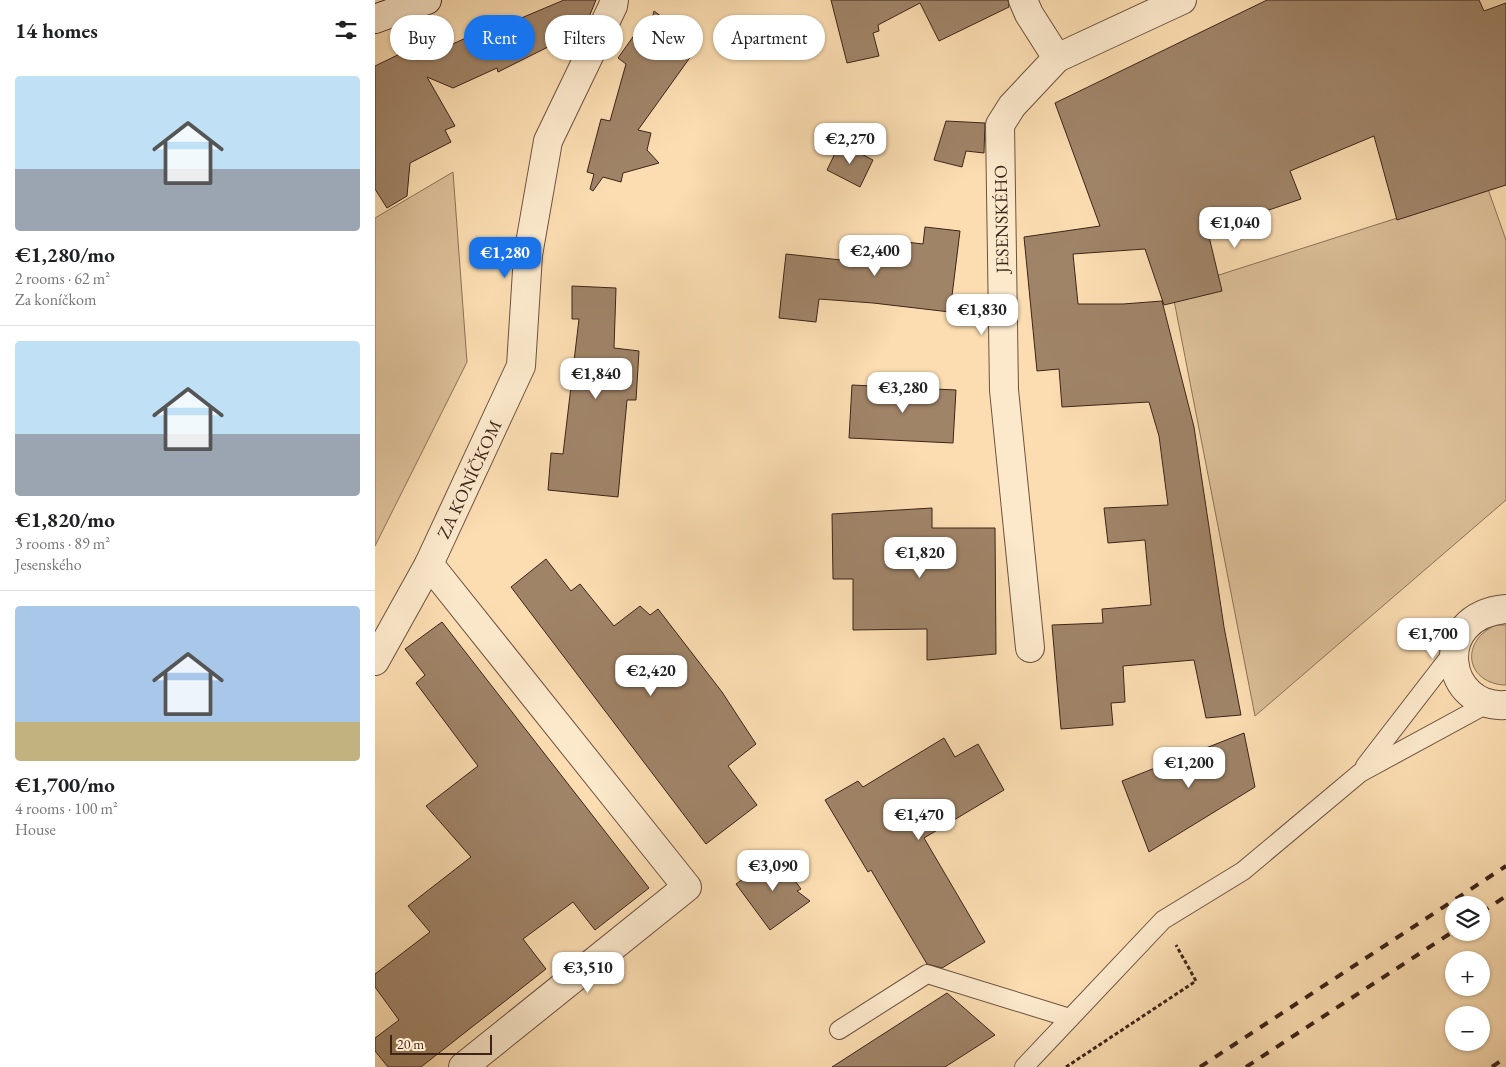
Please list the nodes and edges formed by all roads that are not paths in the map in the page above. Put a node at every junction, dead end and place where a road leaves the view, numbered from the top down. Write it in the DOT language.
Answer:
graph roads {
  1 [pos="427,0"];
  2 [pos="613,0"];
  3 [pos="1023,0"];
  4 [pos="1182,0"];
  5 [pos="375,19"];
  6 [pos="1057,58"];
  7 [pos="429,564"];
  8 [pos="1506,609"];
  9 [pos="1030,648"];
  10 [pos="1453,652"];
  11 [pos="375,662"];
  12 [pos="1496,704"];
  13 [pos="1360,773"];
  14 [pos="1070,1018"];
  15 [pos="839,1030"];
  16 [pos="463,1067"];
  17 [pos="1024,1067"];
  1 -- 5 [label="street"];
  2 -- 7 [label="street, ZA KONÍČKOM"];
  3 -- 6 [label="street"];
  4 -- 6 [label="street"];
  6 -- 9 [label="street, JESENSKÉHO"];
  7 -- 11 [label="street, ZA KONÍČKOM"];
  7 -- 16 [label="street"];
  8 -- 10 [label="street"];
  10 -- 12 [label="street"];
  10 -- 13 [label="lane"];
  12 -- 13 [label="lane"];
  13 -- 14 [label="lane"];
  14 -- 15 [label="lane"];
  14 -- 17 [label="lane"];
}
